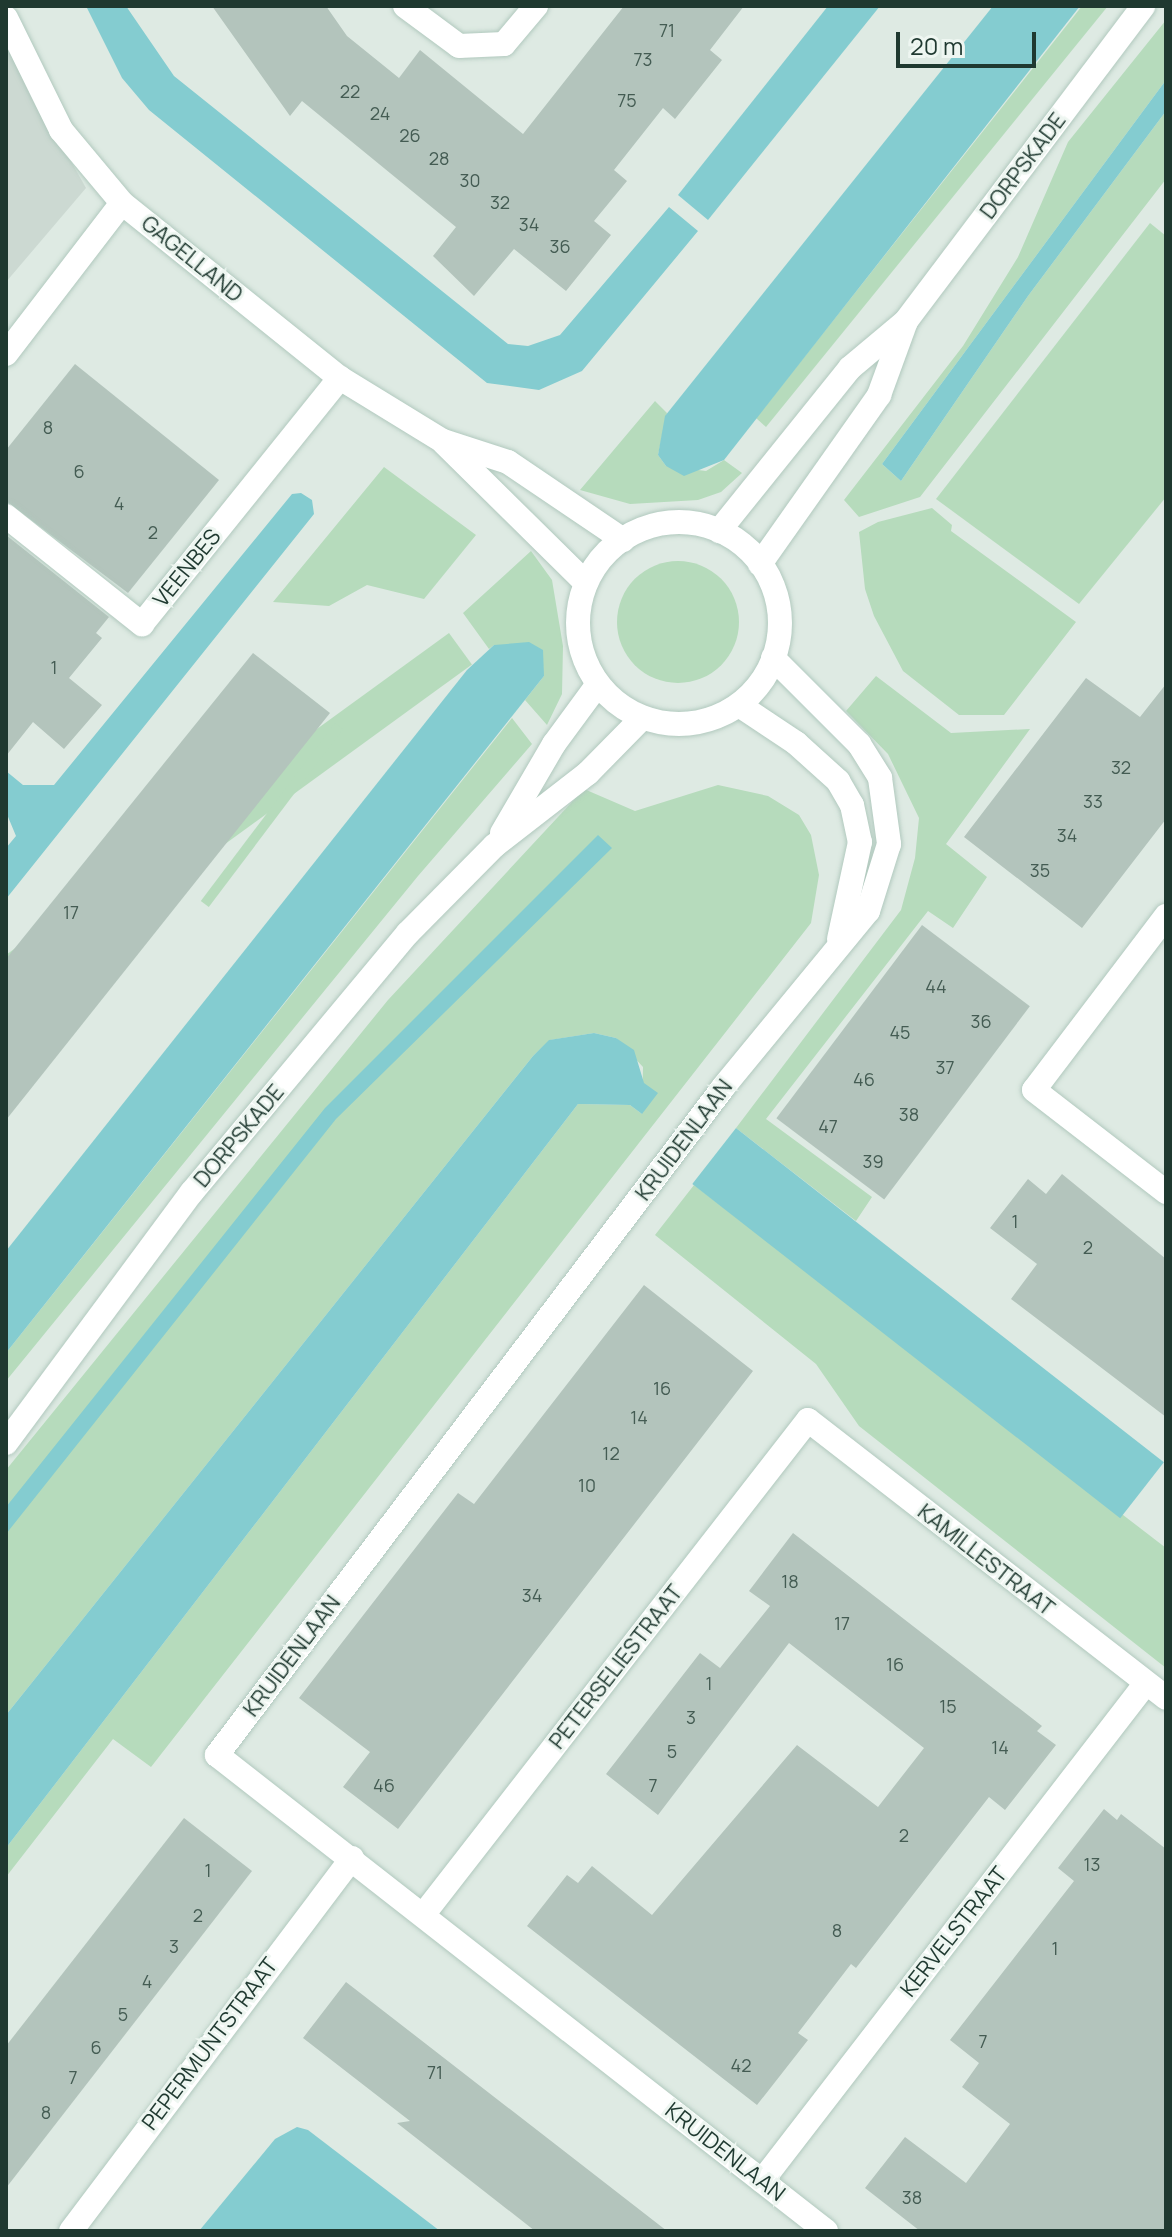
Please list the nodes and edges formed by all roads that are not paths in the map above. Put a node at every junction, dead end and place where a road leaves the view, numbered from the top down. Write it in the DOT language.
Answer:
graph roads {
  1 [pos="405,6"];
  2 [pos="536,6"];
  3 [pos="1143,8"];
  4 [pos="6,18"];
  5 [pos="122,203"];
  6 [pos="906,321"];
  7 [pos="6,354"];
  8 [pos="340,378"];
  9 [pos="443,441"];
  10 [pos="6,516"];
  11 [pos="719,531"];
  12 [pos="623,540"];
  13 [pos="760,564"];
  14 [pos="586,583"];
  15 [pos="773,658"];
  16 [pos="598,684"];
  17 [pos="739,705"];
  18 [pos="642,718"];
  19 [pos="494,846"];
  20 [pos="1166,916"];
  21 [pos="838,945"];
  22 [pos="1166,1192"];
  23 [pos="808,1420"];
  24 [pos="6,1443"];
  25 [pos="1146,1683"];
  26 [pos="1166,1698"];
  27 [pos="352,1858"];
  28 [pos="423,1915"];
  29 [pos="762,2181"];
  30 [pos="71,2231"];
  31 [pos="826,2231"];
  1 -- 2 [label="street"];
  3 -- 6 [label="street, DORPSKADE"];
  4 -- 5 [label="street, GAGELLAND"];
  5 -- 7 [label="street"];
  5 -- 8 [label="street, GAGELLAND"];
  6 -- 11 [label="street, DORPSKADE"];
  6 -- 13 [label="street, DORPSKADE"];
  8 -- 9 [label="street, GAGELLAND"];
  8 -- 10 [label="street, VEENBES"];
  9 -- 12 [label="street, GAGELLAND"];
  9 -- 14 [label="street, GAGELLAND"];
  11 -- 12 [label="street"];
  11 -- 13 [label="street"];
  12 -- 14 [label="street"];
  13 -- 15 [label="street"];
  14 -- 16 [label="street"];
  15 -- 17 [label="street"];
  15 -- 21 [label="street, KRUIDENLAAN"];
  16 -- 18 [label="street"];
  16 -- 19 [label="street, DORPSKADE"];
  17 -- 18 [label="street"];
  17 -- 21 [label="street, KRUIDENLAAN"];
  18 -- 19 [label="street, DORPSKADE"];
  19 -- 24 [label="street, DORPSKADE"];
  20 -- 22 [label="street"];
  21 -- 27 [label="street, KRUIDENLAAN"];
  23 -- 25 [label="street, KAMILLESTRAAT"];
  23 -- 28 [label="street, PETERSELIESTRAAT"];
  25 -- 26 [label="street, KAMILLESTRAAT"];
  25 -- 29 [label="street, KERVELSTRAAT"];
  27 -- 28 [label="street, KRUIDENLAAN"];
  27 -- 30 [label="street, PEPERMUNTSTRAAT"];
  28 -- 29 [label="street, KRUIDENLAAN"];
  29 -- 31 [label="street, KRUIDENLAAN"];
}
